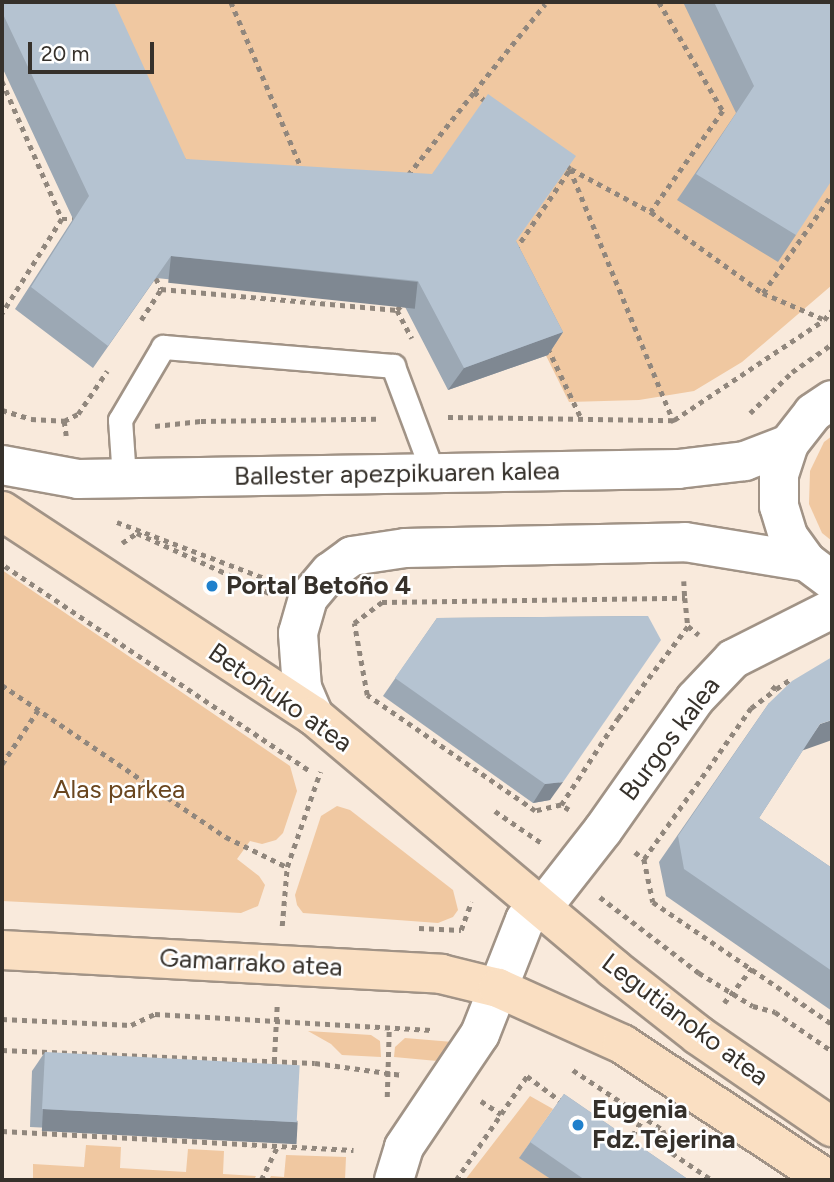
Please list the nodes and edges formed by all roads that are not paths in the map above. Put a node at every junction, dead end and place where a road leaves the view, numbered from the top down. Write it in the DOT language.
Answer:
graph roads {
  1 [pos="832,400"];
  2 [pos="789,444"];
  3 [pos="2,465"];
  4 [pos="433,473"];
  5 [pos="124,478"];
  6 [pos="2,511"];
  7 [pos="820,572"];
  8 [pos="832,609"];
  9 [pos="327,727"];
  10 [pos="541,908"];
  11 [pos="2,950"];
  12 [pos="498,988"];
  13 [pos="832,1127"];
  14 [pos="394,1180"];
  15 [pos="828,1180"];
  1 -- 2 [label="street"];
  2 -- 4 [label="street, Ballester apezpikuaren kalea"];
  2 -- 7 [label="street"];
  3 -- 5 [label="street, Ballester apezpikuaren kalea"];
  4 -- 5 [label="street, Ballester apezpikuaren kalea"];
  4 -- 5 [label="lane"];
  6 -- 9 [label="main road, Betoñuko atea"];
  7 -- 9 [label="street"];
  8 -- 10 [label="street, Burgos kalea"];
  9 -- 10 [label="main road, Betoñuko atea"];
  10 -- 12 [label="street, Burgos kalea"];
  10 -- 13 [label="main road, Legutianoko atea"];
  11 -- 12 [label="main road, Gamarrako atea"];
  12 -- 14 [label="street, Burgos kalea"];
  12 -- 15 [label="main road, Legutianoko atea"];
}
